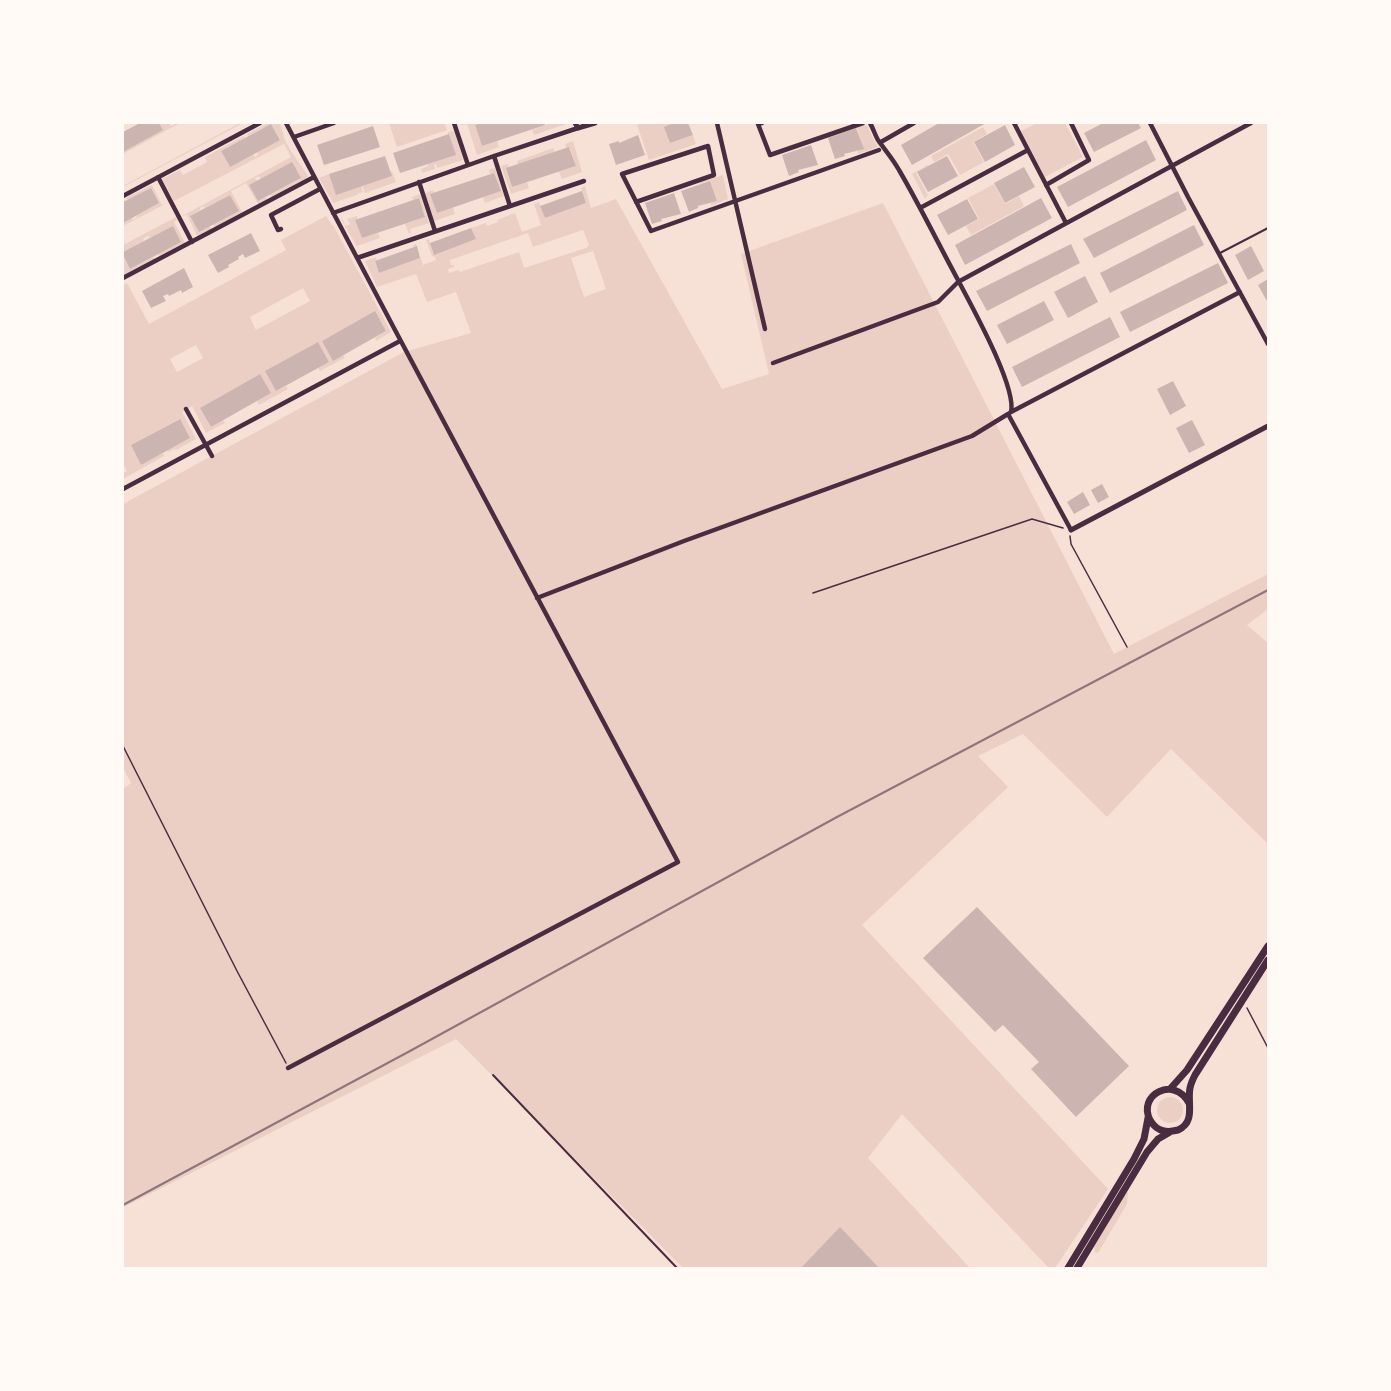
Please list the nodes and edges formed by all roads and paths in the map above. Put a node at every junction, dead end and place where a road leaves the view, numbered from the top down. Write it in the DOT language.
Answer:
graph roads {
  1 [pos="260,123"];
  2 [pos="286,123"];
  3 [pos="334,123"];
  4 [pos="454,123"];
  5 [pos="595,123"];
  6 [pos="717,123"];
  7 [pos="762,123"];
  8 [pos="862,123"];
  9 [pos="870,123"];
  10 [pos="914,123"];
  11 [pos="1014,123"];
  12 [pos="1071,123"];
  13 [pos="1152,123"];
  14 [pos="1251,123"];
  15 [pos="576,126"];
  16 [pos="294,137"];
  17 [pos="881,142"];
  18 [pos="879,150"];
  19 [pos="1028,150"];
  20 [pos="724,155"];
  21 [pos="494,156"];
  22 [pos="711,160"];
  23 [pos="468,165"];
  24 [pos="1171,165"];
  25 [pos="158,177"];
  26 [pos="314,177"];
  27 [pos="419,182"];
  28 [pos="584,182"];
  29 [pos="1046,185"];
  30 [pos="320,189"];
  31 [pos="123,196"];
  32 [pos="735,201"];
  33 [pos="636,202"];
  34 [pos="510,206"];
  35 [pos="920,208"];
  36 [pos="333,213"];
  37 [pos="1066,223"];
  38 [pos="281,228"];
  39 [pos="1268,228"];
  40 [pos="435,231"];
  41 [pos="192,242"];
  42 [pos="1219,254"];
  43 [pos="357,258"];
  44 [pos="123,278"];
  45 [pos="958,282"];
  46 [pos="1240,292"];
  47 [pos="765,329"];
  48 [pos="400,340"];
  49 [pos="1268,344"];
  50 [pos="773,363"];
  51 [pos="186,409"];
  52 [pos="1010,413"];
  53 [pos="1268,426"];
  54 [pos="206,445"];
  55 [pos="212,456"];
  56 [pos="123,489"];
  57 [pos="1071,530"];
  58 [pos="813,593"];
  59 [pos="537,598"];
  60 [pos="1127,647"];
  61 [pos="123,747"];
  62 [pos="1268,946"];
  63 [pos="1268,960"];
  64 [pos="1243,999"];
  65 [pos="1268,1048"];
  66 [pos="288,1068"];
  67 [pos="493,1075"];
  68 [pos="1170,1089"];
  69 [pos="1189,1103"];
  70 [pos="1149,1116"];
  71 [pos="1170,1132"];
  72 [pos="677,1268"];
  73 [pos="1068,1268"];
  74 [pos="1077,1268"];
  1 -- 25 [label="street"];
  2 -- 16 [label="street"];
  3 -- 16 [label="street"];
  4 -- 23 [label="street"];
  5 -- 15 [label="street"];
  6 -- 20 [label="street"];
  7 -- 8 [label="street"];
  9 -- 17 [label="street"];
  10 -- 17 [label="street"];
  11 -- 19 [label="street"];
  12 -- 29 [label="street"];
  13 -- 24 [label="street"];
  14 -- 24 [label="street"];
  15 -- 21 [label="street"];
  16 -- 26 [label="street"];
  17 -- 35 [label="street"];
  18 -- 32 [label="street"];
  19 -- 29 [label="street"];
  19 -- 35 [label="street"];
  20 -- 22 [label="street"];
  20 -- 32 [label="street"];
  21 -- 23 [label="street"];
  21 -- 34 [label="street"];
  22 -- 33 [label="street"];
  22 -- 33 [label="street"];
  23 -- 27 [label="street"];
  24 -- 37 [label="street"];
  24 -- 42 [label="street"];
  25 -- 31 [label="street"];
  25 -- 41 [label="street"];
  26 -- 30 [label="street"];
  26 -- 41 [label="street"];
  27 -- 36 [label="street"];
  27 -- 40 [label="street"];
  28 -- 34 [label="street"];
  29 -- 37 [label="street"];
  30 -- 36 [label="street"];
  30 -- 38 [label="street"];
  32 -- 33 [label="street"];
  32 -- 47 [label="street"];
  34 -- 40 [label="street"];
  35 -- 45 [label="street"];
  36 -- 43 [label="street"];
  37 -- 45 [label="street"];
  39 -- 42 [label="lane"];
  40 -- 43 [label="street"];
  41 -- 44 [label="street"];
  42 -- 46 [label="street"];
  43 -- 48 [label="street"];
  45 -- 50 [label="street"];
  45 -- 52 [label="street"];
  46 -- 49 [label="street"];
  46 -- 52 [label="street"];
  48 -- 54 [label="street"];
  48 -- 59 [label="street"];
  51 -- 54 [label="street"];
  52 -- 57 [label="street"];
  52 -- 59 [label="street"];
  53 -- 57 [label="street"];
  54 -- 55 [label="street"];
  54 -- 56 [label="street"];
  57 -- 58 [label="path"];
  57 -- 60 [label="path"];
  59 -- 66 [label="street"];
  61 -- 66 [label="path"];
  62 -- 68 [label="main road"];
  63 -- 64 [label="main road"];
  64 -- 65 [label="path"];
  64 -- 69 [label="main road"];
  67 -- 72 [label="lane"];
  68 -- 69 [label="main road"];
  68 -- 70 [label="main road"];
  69 -- 71 [label="main road"];
  70 -- 71 [label="main road"];
  70 -- 73 [label="main road"];
  71 -- 74 [label="main road"];
}
